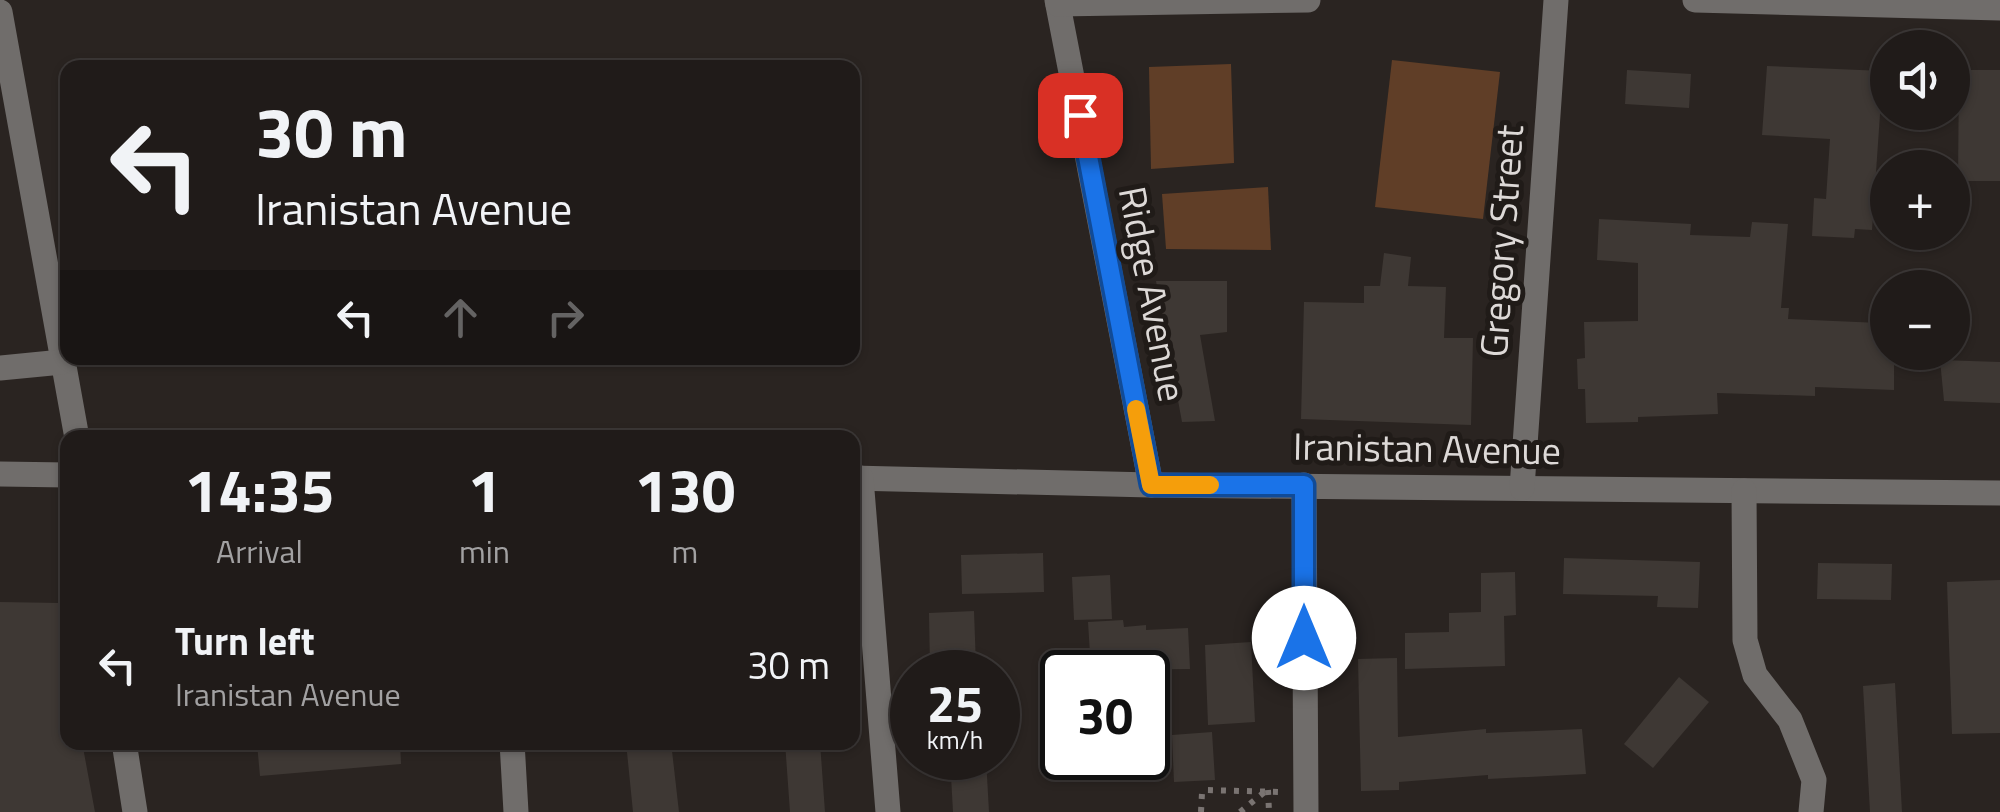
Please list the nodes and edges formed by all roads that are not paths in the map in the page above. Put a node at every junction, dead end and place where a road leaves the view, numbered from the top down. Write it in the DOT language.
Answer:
graph roads {
  1 [pos="1308,0"];
  2 [pos="1556,0"];
  3 [pos="1695,0"];
  4 [pos="1058,2"];
  5 [pos="2000,8"];
  6 [pos="0,12"];
  7 [pos="60,351"];
  8 [pos="60,362"];
  9 [pos="63,365"];
  10 [pos="0,368"];
  11 [pos="75,430"];
  12 [pos="0,474"];
  13 [pos="60,475"];
  14 [pos="860,478"];
  15 [pos="1151,485"];
  16 [pos="1304,485"];
  17 [pos="1522,488"];
  18 [pos="1744,491"];
  19 [pos="2000,493"];
  20 [pos="860,510"];
  21 [pos="125,750"];
  22 [pos="512,750"];
  23 [pos="1306,802"];
  24 [pos="135,812"];
  25 [pos="516,812"];
  26 [pos="888,812"];
  27 [pos="1811,812"];
  1 -- 4 [label="street"];
  2 -- 17 [label="street, Gregory Street"];
  3 -- 5 [label="street"];
  4 -- 15 [label="street, Ridge Avenue"];
  6 -- 7 [label="street"];
  8 -- 10 [label="street"];
  9 -- 11 [label="street"];
  12 -- 13 [label="street"];
  14 -- 15 [label="street, Iranistan Avenue"];
  15 -- 16 [label="street, Iranistan Avenue"];
  16 -- 17 [label="street, Iranistan Avenue"];
  16 -- 23 [label="street"];
  17 -- 18 [label="street, Iranistan Avenue"];
  18 -- 19 [label="street, Iranistan Avenue"];
  18 -- 27 [label="street"];
  20 -- 26 [label="street"];
  21 -- 24 [label="street"];
  22 -- 25 [label="street"];
}
